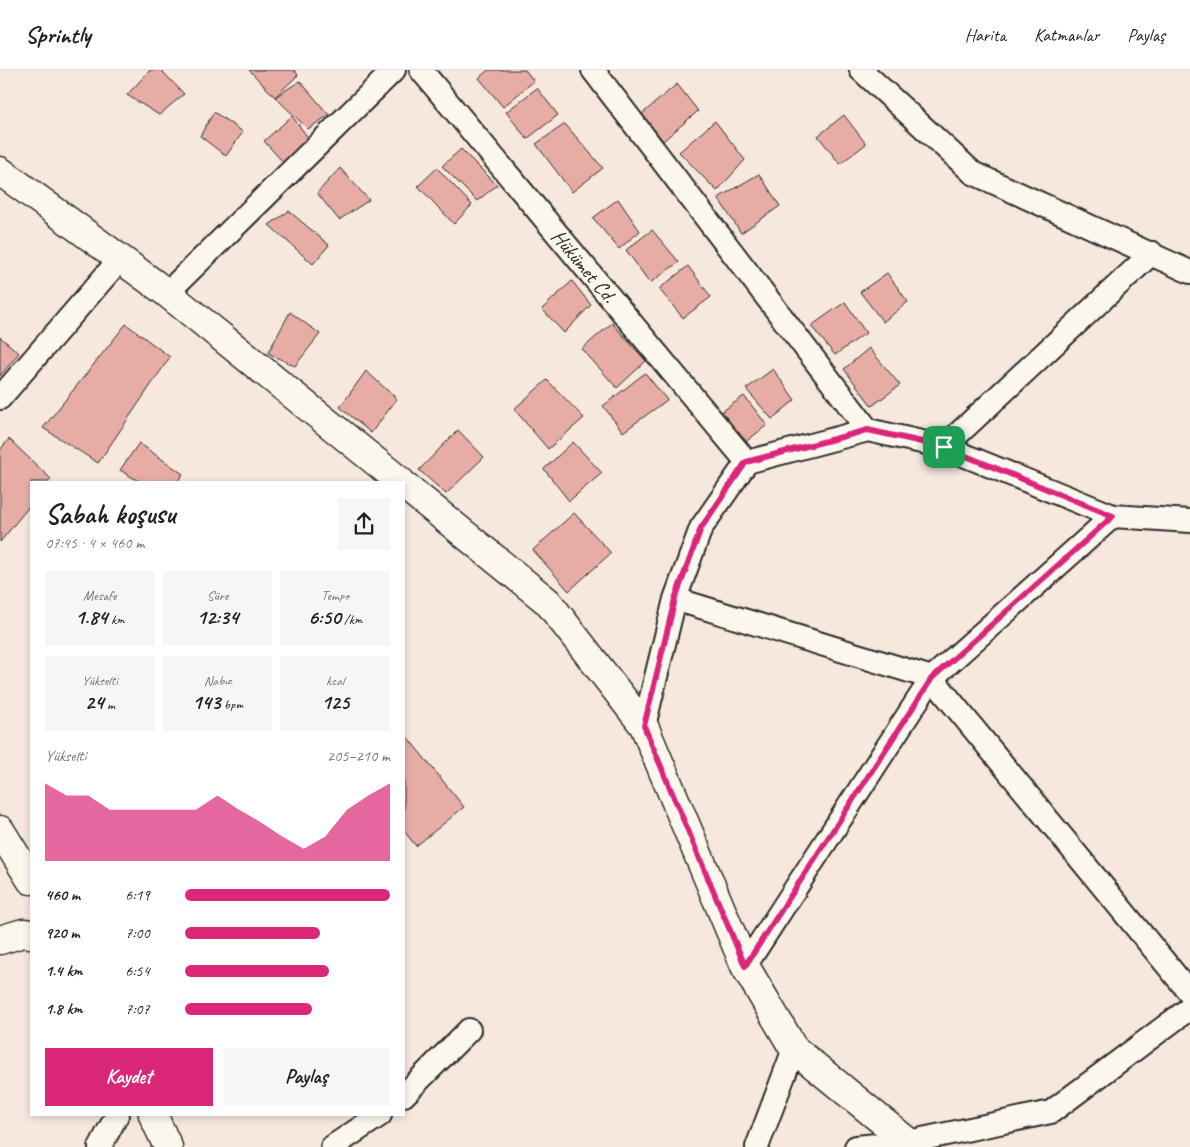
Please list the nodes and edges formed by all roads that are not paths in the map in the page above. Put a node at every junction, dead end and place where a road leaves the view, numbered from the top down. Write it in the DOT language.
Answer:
graph roads {
  1 [pos="394,70"];
  2 [pos="421,70"];
  3 [pos="593,70"];
  4 [pos="861,70"];
  5 [pos="0,171"];
  6 [pos="1152,253"];
  7 [pos="120,259"];
  8 [pos="1190,272"];
  9 [pos="167,294"];
  10 [pos="0,398"];
  11 [pos="868,430"];
  12 [pos="944,447"];
  13 [pos="746,462"];
  14 [pos="399,481"];
  15 [pos="405,486"];
  16 [pos="1113,516"];
  17 [pos="1190,521"];
  18 [pos="675,599"];
  19 [pos="932,678"];
  20 [pos="644,726"];
  21 [pos="0,830"];
  22 [pos="30,878"];
  23 [pos="30,934"];
  24 [pos="0,940"];
  25 [pos="745,966"];
  26 [pos="1190,993"];
  27 [pos="1190,1008"];
  28 [pos="469,1030"];
  29 [pos="794,1049"];
  30 [pos="405,1093"];
  31 [pos="116,1116"];
  32 [pos="153,1116"];
  33 [pos="378,1116"];
  34 [pos="913,1144"];
  35 [pos="100,1147"];
  36 [pos="168,1147"];
  37 [pos="332,1147"];
  38 [pos="757,1147"];
  39 [pos="856,1147"];
  1 -- 9 [label="street"];
  2 -- 13 [label="street, Hükümet Cd."];
  3 -- 11 [label="street"];
  4 -- 6 [label="street"];
  5 -- 7 [label="street"];
  6 -- 8 [label="street"];
  6 -- 12 [label="street"];
  7 -- 9 [label="street"];
  7 -- 10 [label="street"];
  9 -- 14 [label="street"];
  11 -- 12 [label="street"];
  11 -- 13 [label="street"];
  12 -- 16 [label="street"];
  13 -- 18 [label="street"];
  15 -- 20 [label="street"];
  16 -- 17 [label="street"];
  16 -- 19 [label="street"];
  18 -- 19 [label="street"];
  18 -- 20 [label="street"];
  19 -- 25 [label="street"];
  19 -- 26 [label="street"];
  20 -- 25 [label="street"];
  21 -- 22 [label="street"];
  23 -- 24 [label="street"];
  25 -- 29 [label="street"];
  27 -- 34 [label="street"];
  28 -- 30 [label="street"];
  29 -- 34 [label="street"];
  29 -- 38 [label="street"];
  31 -- 35 [label="street"];
  32 -- 36 [label="street"];
  33 -- 37 [label="street"];
  34 -- 39 [label="street"];
}
